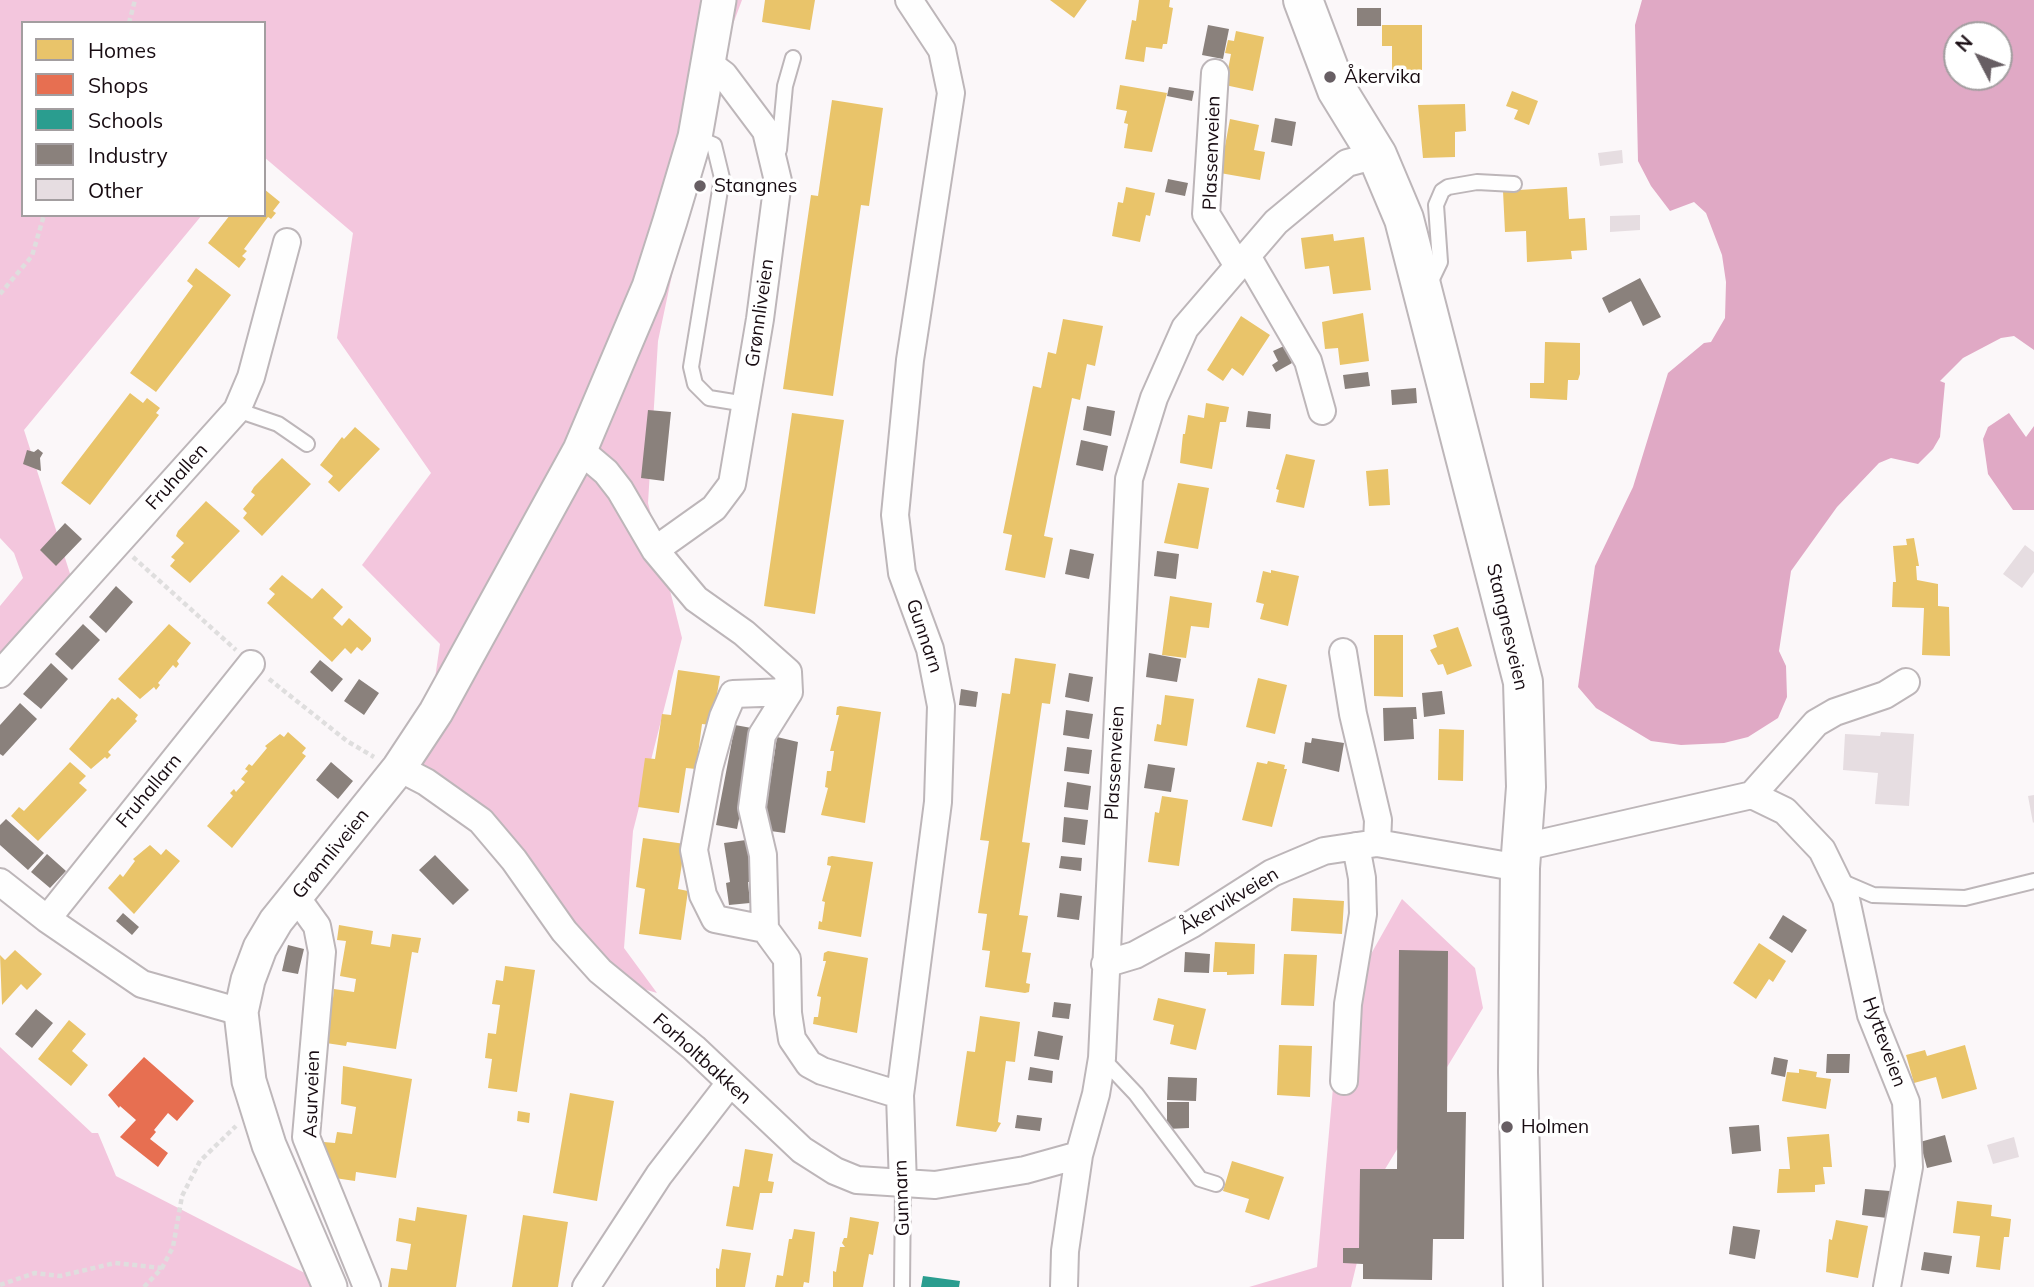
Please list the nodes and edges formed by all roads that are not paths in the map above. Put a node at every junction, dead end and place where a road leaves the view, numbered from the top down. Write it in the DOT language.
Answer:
graph roads {
  1 [pos="719,0"];
  2 [pos="909,0"];
  3 [pos="1303,0"];
  4 [pos="793,58"];
  5 [pos="708,63"];
  6 [pos="1215,74"];
  7 [pos="695,137"];
  8 [pos="1377,155"];
  9 [pos="777,169"];
  10 [pos="1514,184"];
  11 [pos="287,242"];
  12 [pos="1243,260"];
  13 [pos="1423,295"];
  14 [pos="746,404"];
  15 [pos="237,411"];
  16 [pos="1322,411"];
  17 [pos="307,444"];
  18 [pos="580,450"];
  19 [pos="655,550"];
  20 [pos="1343,652"];
  21 [pos="251,664"];
  22 [pos="0,674"];
  23 [pos="1906,682"];
  24 [pos="789,692"];
  25 [pos="399,768"];
  26 [pos="1752,795"];
  27 [pos="1366,845"];
  28 [pos="1522,858"];
  29 [pos="1837,879"];
  30 [pos="2034,881"];
  31 [pos="0,882"];
  32 [pos="296,897"];
  33 [pos="47,919"];
  34 [pos="765,929"];
  35 [pos="1105,964"];
  36 [pos="241,1012"];
  37 [pos="1101,1058"];
  38 [pos="1344,1081"];
  39 [pos="730,1083"];
  40 [pos="900,1094"];
  41 [pos="1079,1155"];
  42 [pos="1216,1184"];
  43 [pos="903,1185"];
  44 [pos="330,1287"];
  45 [pos="367,1287"];
  46 [pos="586,1287"];
  47 [pos="902,1287"];
  48 [pos="1064,1287"];
  49 [pos="1522,1287"];
  50 [pos="1887,1287"];
  1 -- 5 [label="street, Grønnliveien"];
  2 -- 40 [label="street, Gunnarn"];
  3 -- 8 [label="main road, Stangnesveien"];
  4 -- 9 [label="lane"];
  5 -- 7 [label="street, Grønnliveien"];
  5 -- 9 [label="street, Grønnliveien"];
  6 -- 12 [label="street, Plassenveien"];
  7 -- 14 [label="lane"];
  7 -- 18 [label="street, Grønnliveien"];
  8 -- 12 [label="street, Plassenveien"];
  8 -- 13 [label="main road, Stangnesveien"];
  9 -- 14 [label="street, Grønnliveien"];
  10 -- 13 [label="lane"];
  11 -- 15 [label="street, Fruhallen"];
  12 -- 16 [label="street"];
  12 -- 35 [label="street, Plassenveien"];
  13 -- 28 [label="main road, Stangnesveien"];
  14 -- 19 [label="street, Grønnliveien"];
  15 -- 17 [label="lane"];
  15 -- 22 [label="street, Fruhallen"];
  18 -- 19 [label="street"];
  18 -- 25 [label="street, Grønnliveien"];
  19 -- 24 [label="street"];
  20 -- 27 [label="street"];
  21 -- 33 [label="street, Fruhallarn"];
  23 -- 26 [label="street"];
  24 -- 34 [label="street"];
  24 -- 34 [label="street"];
  25 -- 32 [label="street, Grønnliveien"];
  25 -- 39 [label="street, Forholtbakken"];
  26 -- 28 [label="street"];
  26 -- 29 [label="street, Hytteveien"];
  27 -- 28 [label="street, Åkervikveien"];
  27 -- 35 [label="street, Åkervikveien"];
  27 -- 38 [label="street"];
  28 -- 49 [label="main road, Stangnesveien"];
  29 -- 30 [label="lane"];
  29 -- 50 [label="street, Hytteveien"];
  31 -- 33 [label="street"];
  32 -- 36 [label="street, Grønnliveien"];
  32 -- 45 [label="street, Asurveien"];
  33 -- 36 [label="street"];
  34 -- 40 [label="street"];
  35 -- 37 [label="street, Plassenveien"];
  36 -- 44 [label="street, Grønnliveien"];
  37 -- 41 [label="street, Plassenveien"];
  37 -- 42 [label="lane"];
  39 -- 43 [label="street, Forholtbakken"];
  39 -- 46 [label="street"];
  40 -- 43 [label="street, Gunnarn"];
  41 -- 43 [label="street, Forholtbakken"];
  41 -- 48 [label="street, Plassenveien"];
  43 -- 47 [label="lane, Gunnarn"];
}
